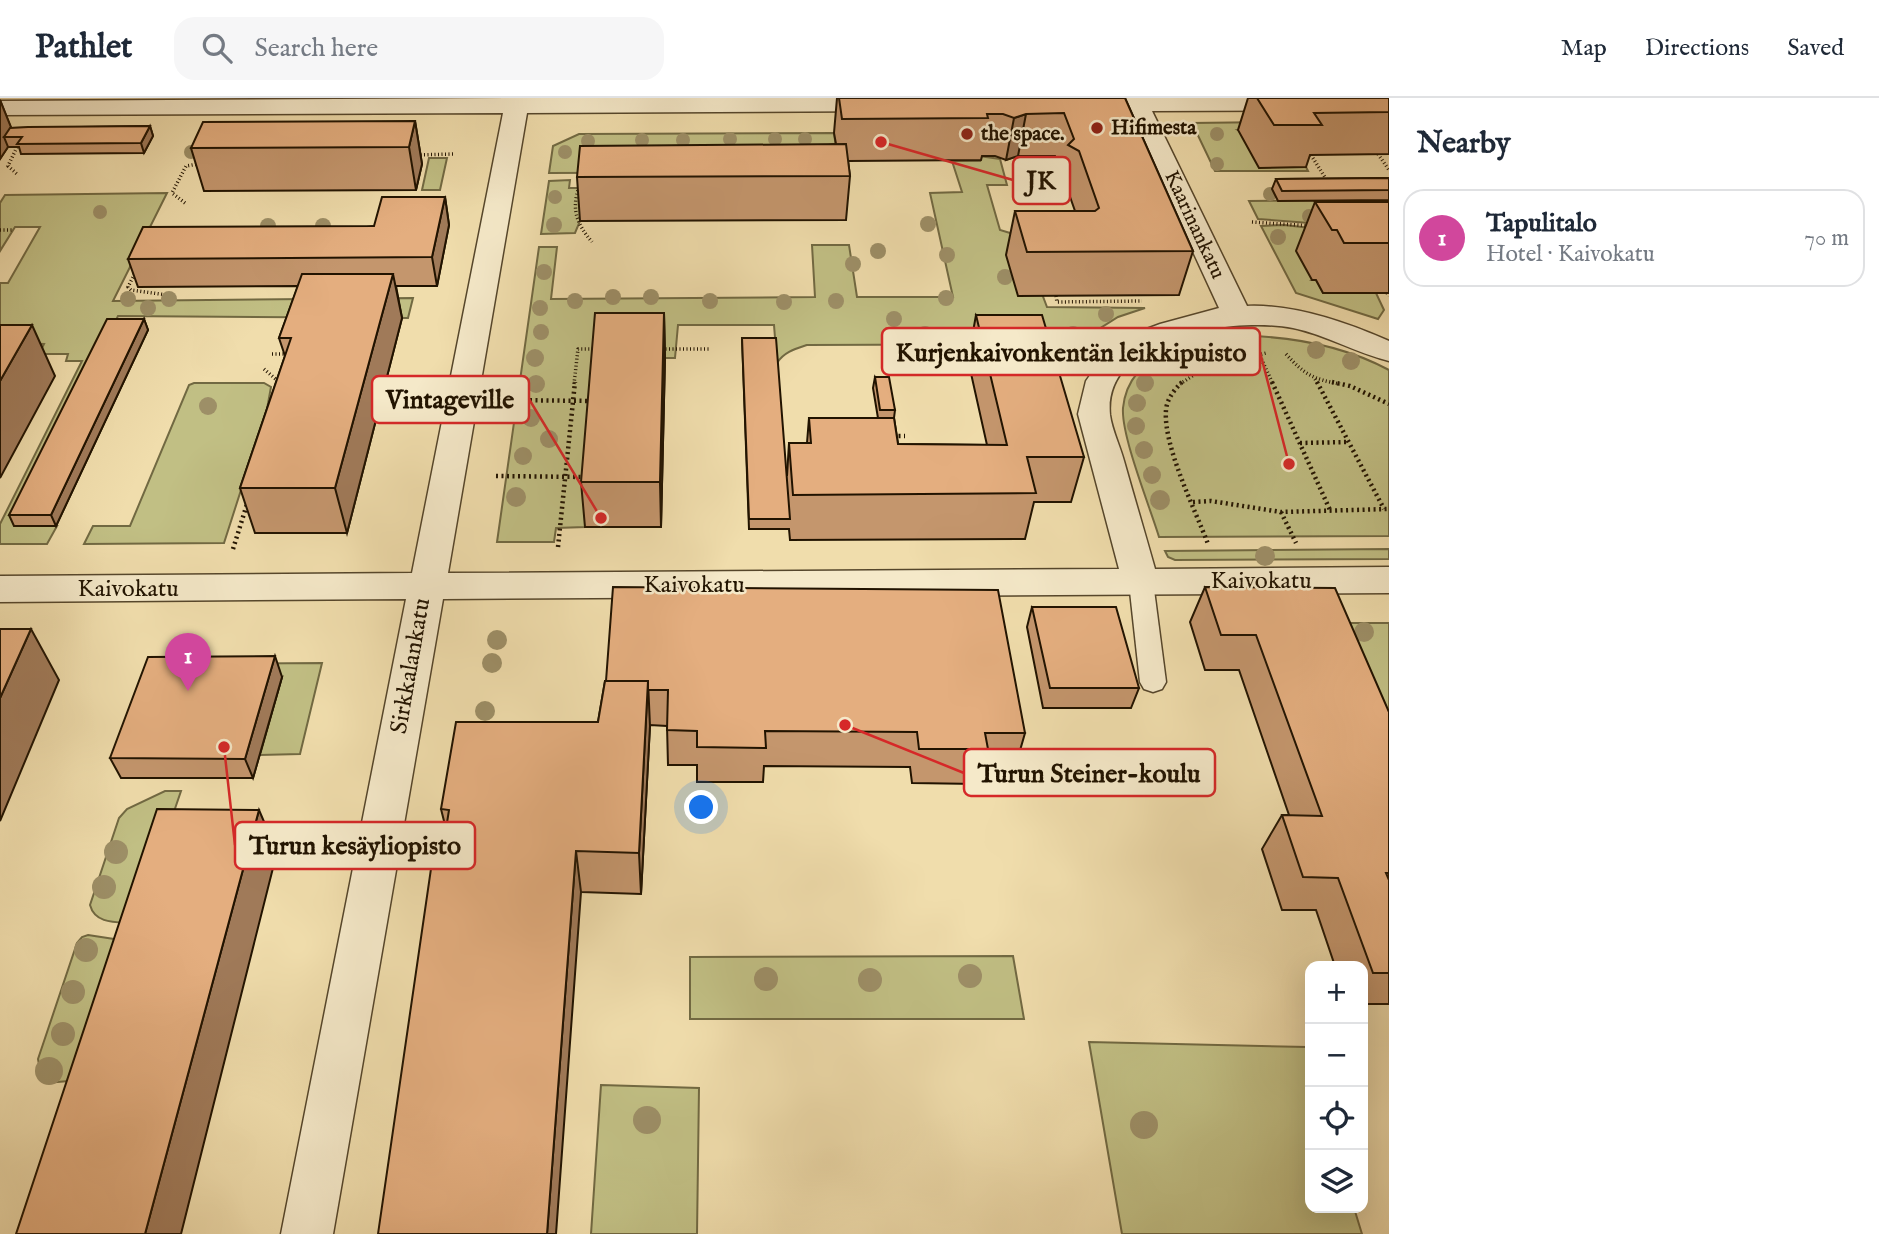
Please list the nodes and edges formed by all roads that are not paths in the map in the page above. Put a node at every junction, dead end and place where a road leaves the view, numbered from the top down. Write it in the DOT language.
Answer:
graph roads {
  1 [pos="517,101"];
  2 [pos="1135,101"];
  3 [pos="1389,103"];
  4 [pos="911,104"];
  5 [pos="1050,104"];
  6 [pos="0,108"];
  7 [pos="1236,314"];
  8 [pos="1389,352"];
  9 [pos="1389,580"];
  10 [pos="1141,582"];
  11 [pos="426,587"];
  12 [pos="0,589"];
  13 [pos="1153,682"];
  14 [pos="307,1234"];
  1 -- 4 [label="street"];
  1 -- 6 [label="street"];
  1 -- 11 [label="street, Sirkkalankatu"];
  2 -- 3 [label="street"];
  2 -- 5 [label="street"];
  2 -- 7 [label="street, Kaarinankatu"];
  7 -- 8 [label="street"];
  7 -- 10 [label="street"];
  9 -- 10 [label="street, Kaivokatu"];
  10 -- 11 [label="street, Kaivokatu"];
  10 -- 13 [label="lane"];
  11 -- 12 [label="street, Kaivokatu"];
  11 -- 14 [label="street, Sirkkalankatu"];
}
